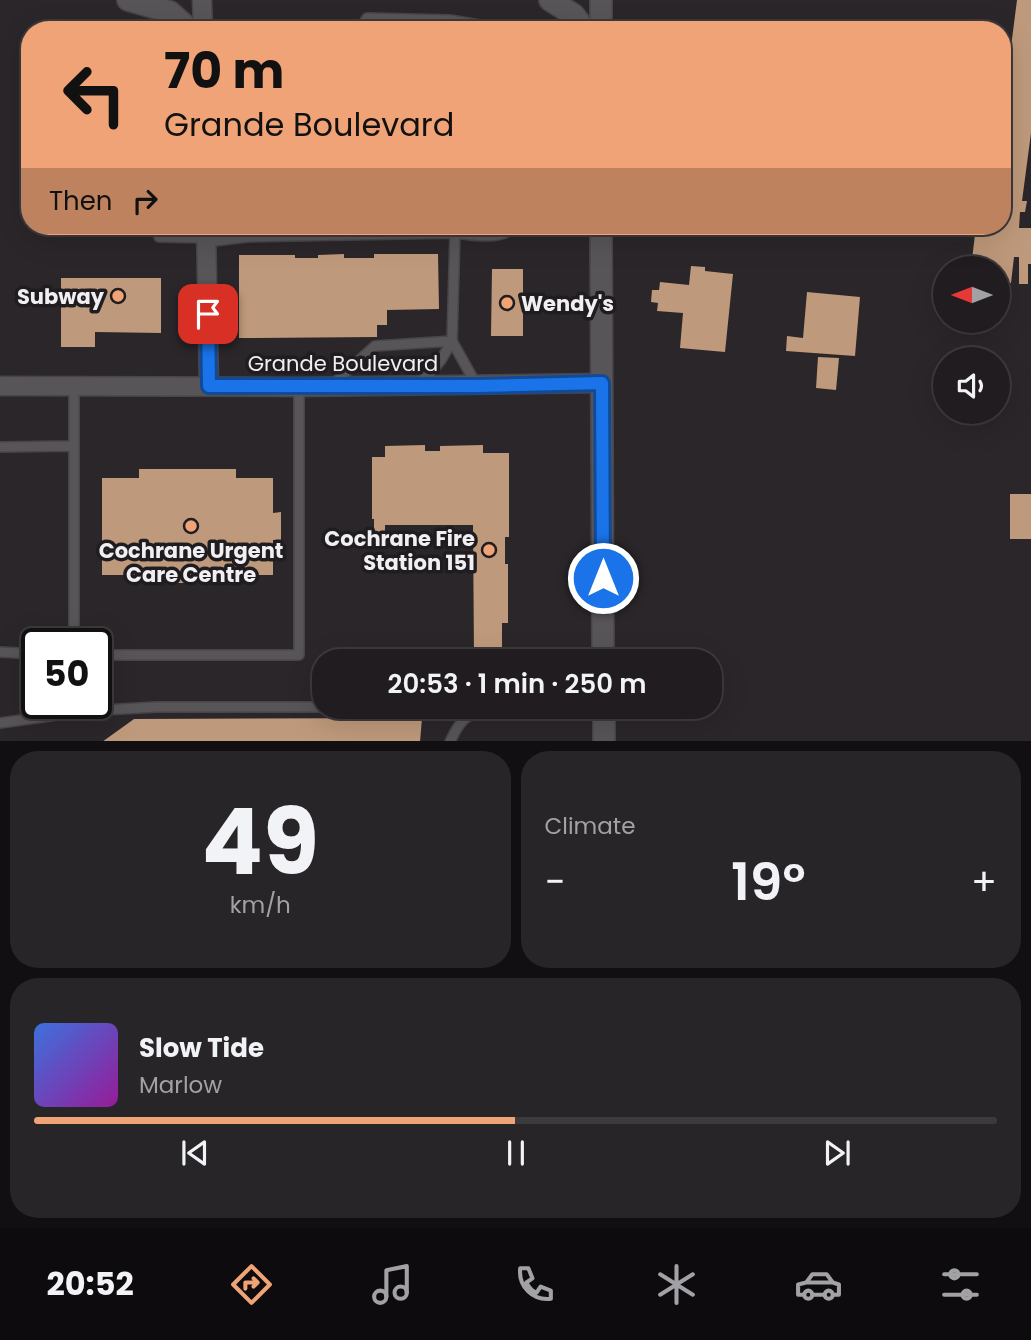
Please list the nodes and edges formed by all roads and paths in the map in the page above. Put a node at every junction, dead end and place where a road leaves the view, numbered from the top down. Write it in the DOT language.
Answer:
graph roads {
  1 [pos="128,0"];
  2 [pos="202,0"];
  3 [pos="550,0"];
  4 [pos="601,0"];
  5 [pos="180,21"];
  6 [pos="203,21"];
  7 [pos="365,21"];
  8 [pos="456,21"];
  9 [pos="578,21"];
  10 [pos="601,21"];
  11 [pos="206,235"];
  12 [pos="352,235"];
  13 [pos="456,235"];
  14 [pos="601,235"];
  15 [pos="159,237"];
  16 [pos="452,341"];
  17 [pos="602,383"];
  18 [pos="0,386"];
  19 [pos="209,386"];
  20 [pos="413,386"];
  21 [pos="477,386"];
  22 [pos="74,387"];
  23 [pos="299,387"];
  24 [pos="330,387"];
  25 [pos="72,446"];
  26 [pos="0,447"];
  27 [pos="74,628"];
  28 [pos="603,649"];
  29 [pos="0,652"];
  30 [pos="21,653"];
  31 [pos="112,655"];
  32 [pos="312,707"];
  33 [pos="465,719"];
  34 [pos="604,719"];
  35 [pos="0,723"];
  36 [pos="450,741"];
  37 [pos="604,741"];
  1 -- 5 [label="main road"];
  2 -- 6 [label="street"];
  3 -- 9 [label="main road"];
  4 -- 10 [label="main road"];
  7 -- 8 [label="lane"];
  11 -- 12 [label="lane"];
  11 -- 15 [label="lane"];
  11 -- 19 [label="street"];
  13 -- 16 [label="lane"];
  14 -- 17 [label="main road"];
  16 -- 20 [label="lane"];
  16 -- 21 [label="lane"];
  16 -- 24 [label="lane"];
  17 -- 21 [label="street, Grande Boulevard"];
  17 -- 28 [label="main road"];
  18 -- 22 [label="street, Grande Boulevard"];
  19 -- 22 [label="street, Grande Boulevard"];
  19 -- 23 [label="street, Grande Boulevard"];
  20 -- 21 [label="street, Grande Boulevard"];
  20 -- 24 [label="street, Grande Boulevard"];
  22 -- 25 [label="lane"];
  23 -- 24 [label="street, Grande Boulevard"];
  23 -- 31 [label="lane"];
  25 -- 26 [label="lane"];
  25 -- 27 [label="lane"];
  29 -- 30 [label="lane"];
  32 -- 35 [label="lane"];
  33 -- 36 [label="lane"];
  34 -- 37 [label="main road"];
}
